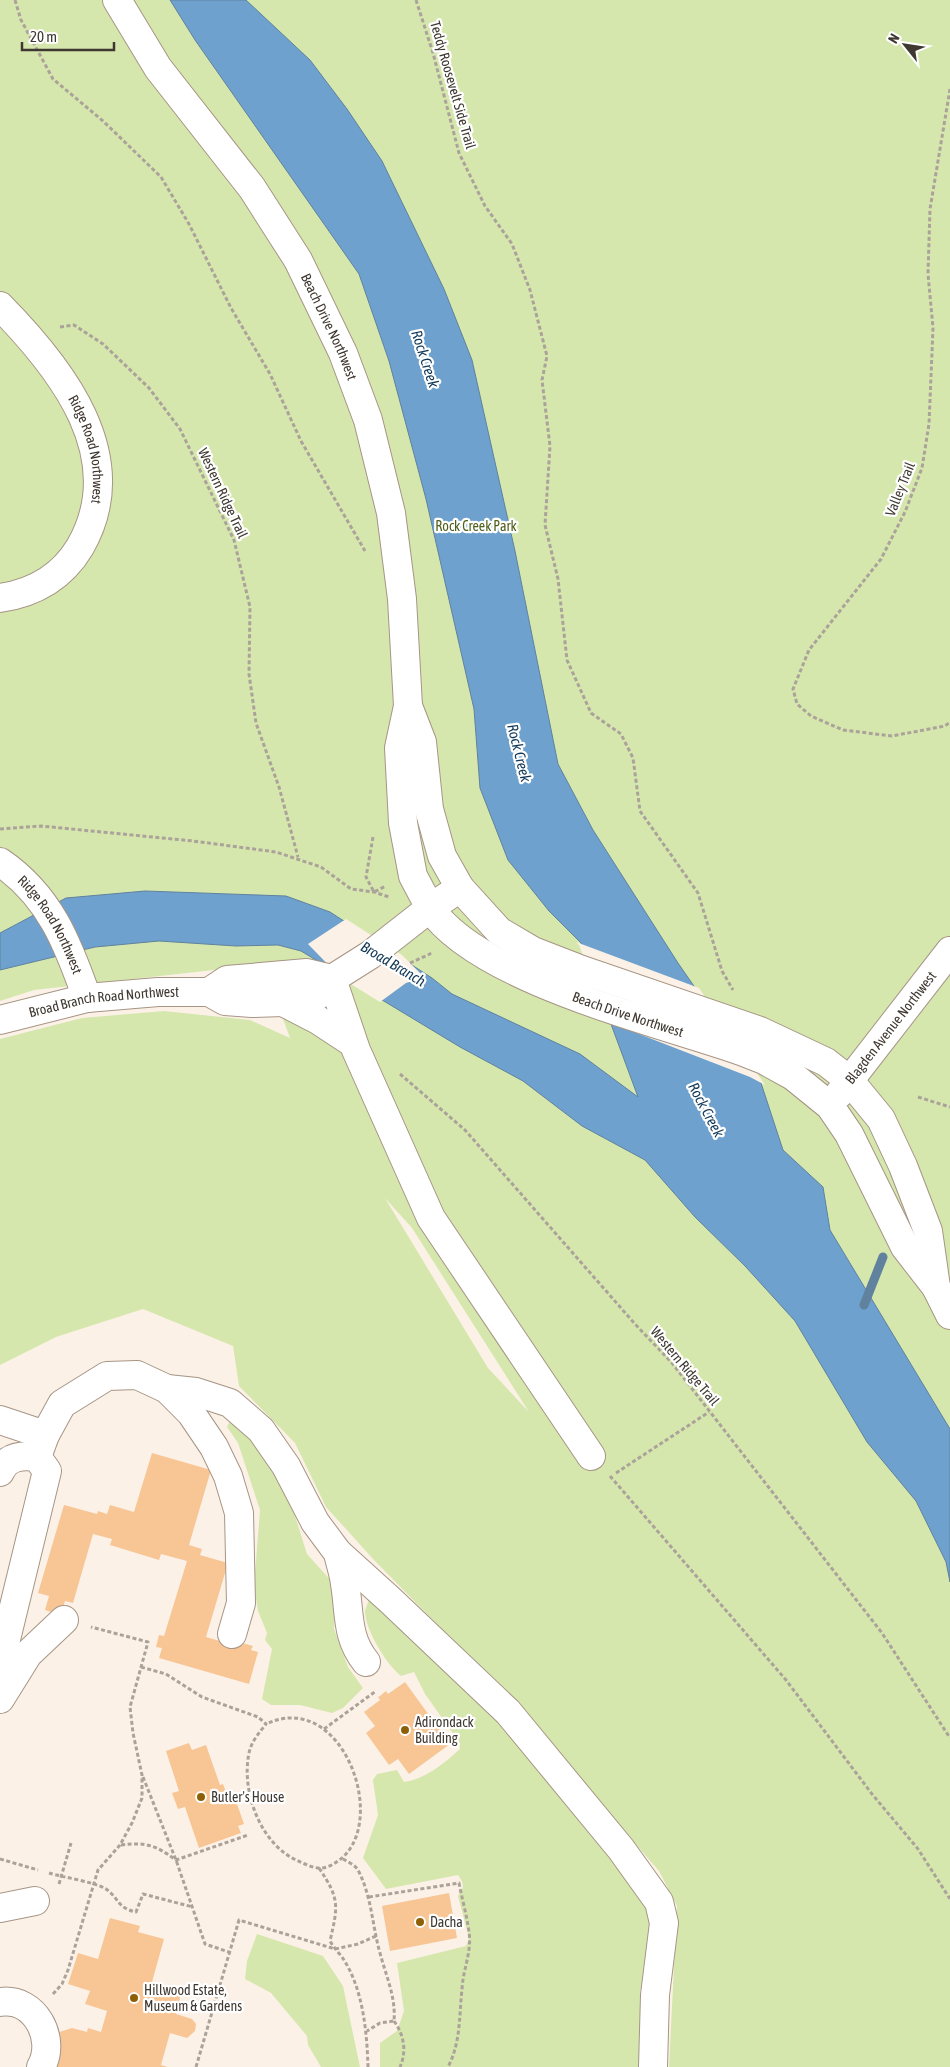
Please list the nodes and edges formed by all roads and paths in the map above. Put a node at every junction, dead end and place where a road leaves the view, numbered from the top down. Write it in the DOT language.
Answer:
graph roads {
  1 [pos="15,0"];
  2 [pos="117,0"];
  3 [pos="416,0"];
  4 [pos="950,89"];
  5 [pos="0,306"];
  6 [pos="26,332"];
  7 [pos="367,555"];
  8 [pos="0,598"];
  9 [pos="408,706"];
  10 [pos="950,722"];
  11 [pos="0,829"];
  12 [pos="298,858"];
  13 [pos="0,862"];
  14 [pos="460,888"];
  15 [pos="394,899"];
  16 [pos="430,908"];
  17 [pos="950,951"];
  18 [pos="430,954"];
  19 [pos="410,963"];
  20 [pos="335,977"];
  21 [pos="209,992"];
  22 [pos="736,995"];
  23 [pos="87,998"];
  24 [pos="284,1002"];
  25 [pos="0,1020"];
  26 [pos="353,1043"];
  27 [pos="397,1071"];
  28 [pos="849,1080"];
  29 [pos="918,1097"];
  30 [pos="830,1106"];
  31 [pos="950,1107"];
  32 [pos="936,1287"];
  33 [pos="950,1316"];
  34 [pos="167,1388"];
  35 [pos="709,1412"];
  36 [pos="0,1420"];
  37 [pos="41,1446"];
  38 [pos="591,1456"];
  39 [pos="0,1472"];
  40 [pos="610,1477"];
  41 [pos="338,1553"];
  42 [pos="64,1620"];
  43 [pos="232,1634"];
  44 [pos="366,1662"];
  45 [pos="0,1664"];
  46 [pos="141,1667"];
  47 [pos="380,1688"];
  48 [pos="0,1699"];
  49 [pos="266,1724"];
  50 [pos="324,1730"];
  51 [pos="950,1738"];
  52 [pos="142,1774"];
  53 [pos="248,1835"];
  54 [pos="71,1844"];
  55 [pos="120,1845"];
  56 [pos="0,1859"];
  57 [pos="343,1859"];
  58 [pos="176,1860"];
  59 [pos="319,1868"];
  60 [pos="62,1876"];
  61 [pos="92,1885"];
  62 [pos="369,1897"];
  63 [pos="950,1899"];
  64 [pos="35,1901"];
  65 [pos="193,1907"];
  66 [pos="0,1908"];
  67 [pos="376,1936"];
  68 [pos="335,1949"];
  69 [pos="229,1952"];
  70 [pos="0,2002"];
  71 [pos="40,2021"];
  72 [pos="394,2021"];
  73 [pos="367,2030"];
  74 [pos="41,2067"];
  75 [pos="196,2067"];
  76 [pos="368,2067"];
  77 [pos="400,2067"];
  78 [pos="448,2067"];
  79 [pos="654,2067"];
  1 -- 7 [label="path"];
  2 -- 9 [label="main road, Beach Drive Northwest"];
  3 -- 22 [label="path, Teddy Roosevelt Side Trail"];
  4 -- 10 [label="path, Valley Trail"];
  5 -- 6 [label="main road, Ridge Road Northwest"];
  6 -- 8 [label="main road, Ridge Road Northwest"];
  6 -- 12 [label="path, Western Ridge Trail"];
  9 -- 14 [label="main road, Beach Drive Northwest"];
  9 -- 16 [label="main road, Beach Drive Northwest"];
  11 -- 12 [label="path"];
  12 -- 15 [label="path"];
  13 -- 23 [label="main road, Ridge Road Northwest"];
  14 -- 16 [label="main road, Broad Branch Road Northwest"];
  14 -- 28 [label="main road, Beach Drive Northwest"];
  16 -- 20 [label="main road, Broad Branch Road Northwest"];
  16 -- 30 [label="main road, Beach Drive Northwest"];
  17 -- 28 [label="main road, Blagden Avenue Northwest"];
  18 -- 19 [label="path"];
  20 -- 21 [label="main road, Broad Branch Road Northwest"];
  20 -- 24 [label="main road, Broad Branch Road Northwest"];
  20 -- 26 [label="main road"];
  21 -- 23 [label="main road, Broad Branch Road Northwest"];
  21 -- 24 [label="main road, Broad Branch Road Northwest"];
  23 -- 25 [label="main road, Broad Branch Road Northwest"];
  24 -- 26 [label="main road"];
  26 -- 38 [label="main road"];
  27 -- 35 [label="path, Western Ridge Trail"];
  28 -- 30 [label="main road, Blagden Avenue Northwest"];
  28 -- 32 [label="main road, Beach Drive Northwest"];
  29 -- 31 [label="path"];
  30 -- 32 [label="main road, Beach Drive Northwest"];
  32 -- 33 [label="main road, Beach Drive Northwest"];
  34 -- 37 [label="main road"];
  34 -- 41 [label="main road"];
  34 -- 43 [label="main road"];
  35 -- 40 [label="path"];
  35 -- 51 [label="path, Western Ridge Trail"];
  36 -- 37 [label="main road"];
  37 -- 39 [label="main road"];
  37 -- 45 [label="main road"];
  38 -- 40 [label="path"];
  40 -- 63 [label="path"];
  41 -- 44 [label="main road"];
  41 -- 79 [label="main road"];
  42 -- 46 [label="path"];
  42 -- 48 [label="main road"];
  46 -- 49 [label="path"];
  46 -- 52 [label="path"];
  47 -- 50 [label="path"];
  49 -- 50 [label="path"];
  49 -- 59 [label="path"];
  50 -- 57 [label="path"];
  52 -- 55 [label="path"];
  52 -- 58 [label="path"];
  53 -- 58 [label="path"];
  54 -- 60 [label="path"];
  55 -- 58 [label="path"];
  55 -- 61 [label="path"];
  56 -- 60 [label="path"];
  57 -- 59 [label="path"];
  57 -- 62 [label="path"];
  58 -- 65 [label="path"];
  59 -- 68 [label="path"];
  60 -- 61 [label="path"];
  60 -- 64 [label="path"];
  61 -- 65 [label="path"];
  61 -- 71 [label="path"];
  62 -- 67 [label="path"];
  62 -- 78 [label="path"];
  64 -- 66 [label="main road"];
  65 -- 69 [label="path"];
  67 -- 68 [label="path"];
  67 -- 72 [label="path"];
  68 -- 69 [label="path"];
  68 -- 73 [label="path"];
  69 -- 75 [label="path"];
  70 -- 71 [label="main road"];
  71 -- 74 [label="main road"];
  72 -- 73 [label="path"];
  72 -- 77 [label="path"];
  73 -- 76 [label="path"];
}
